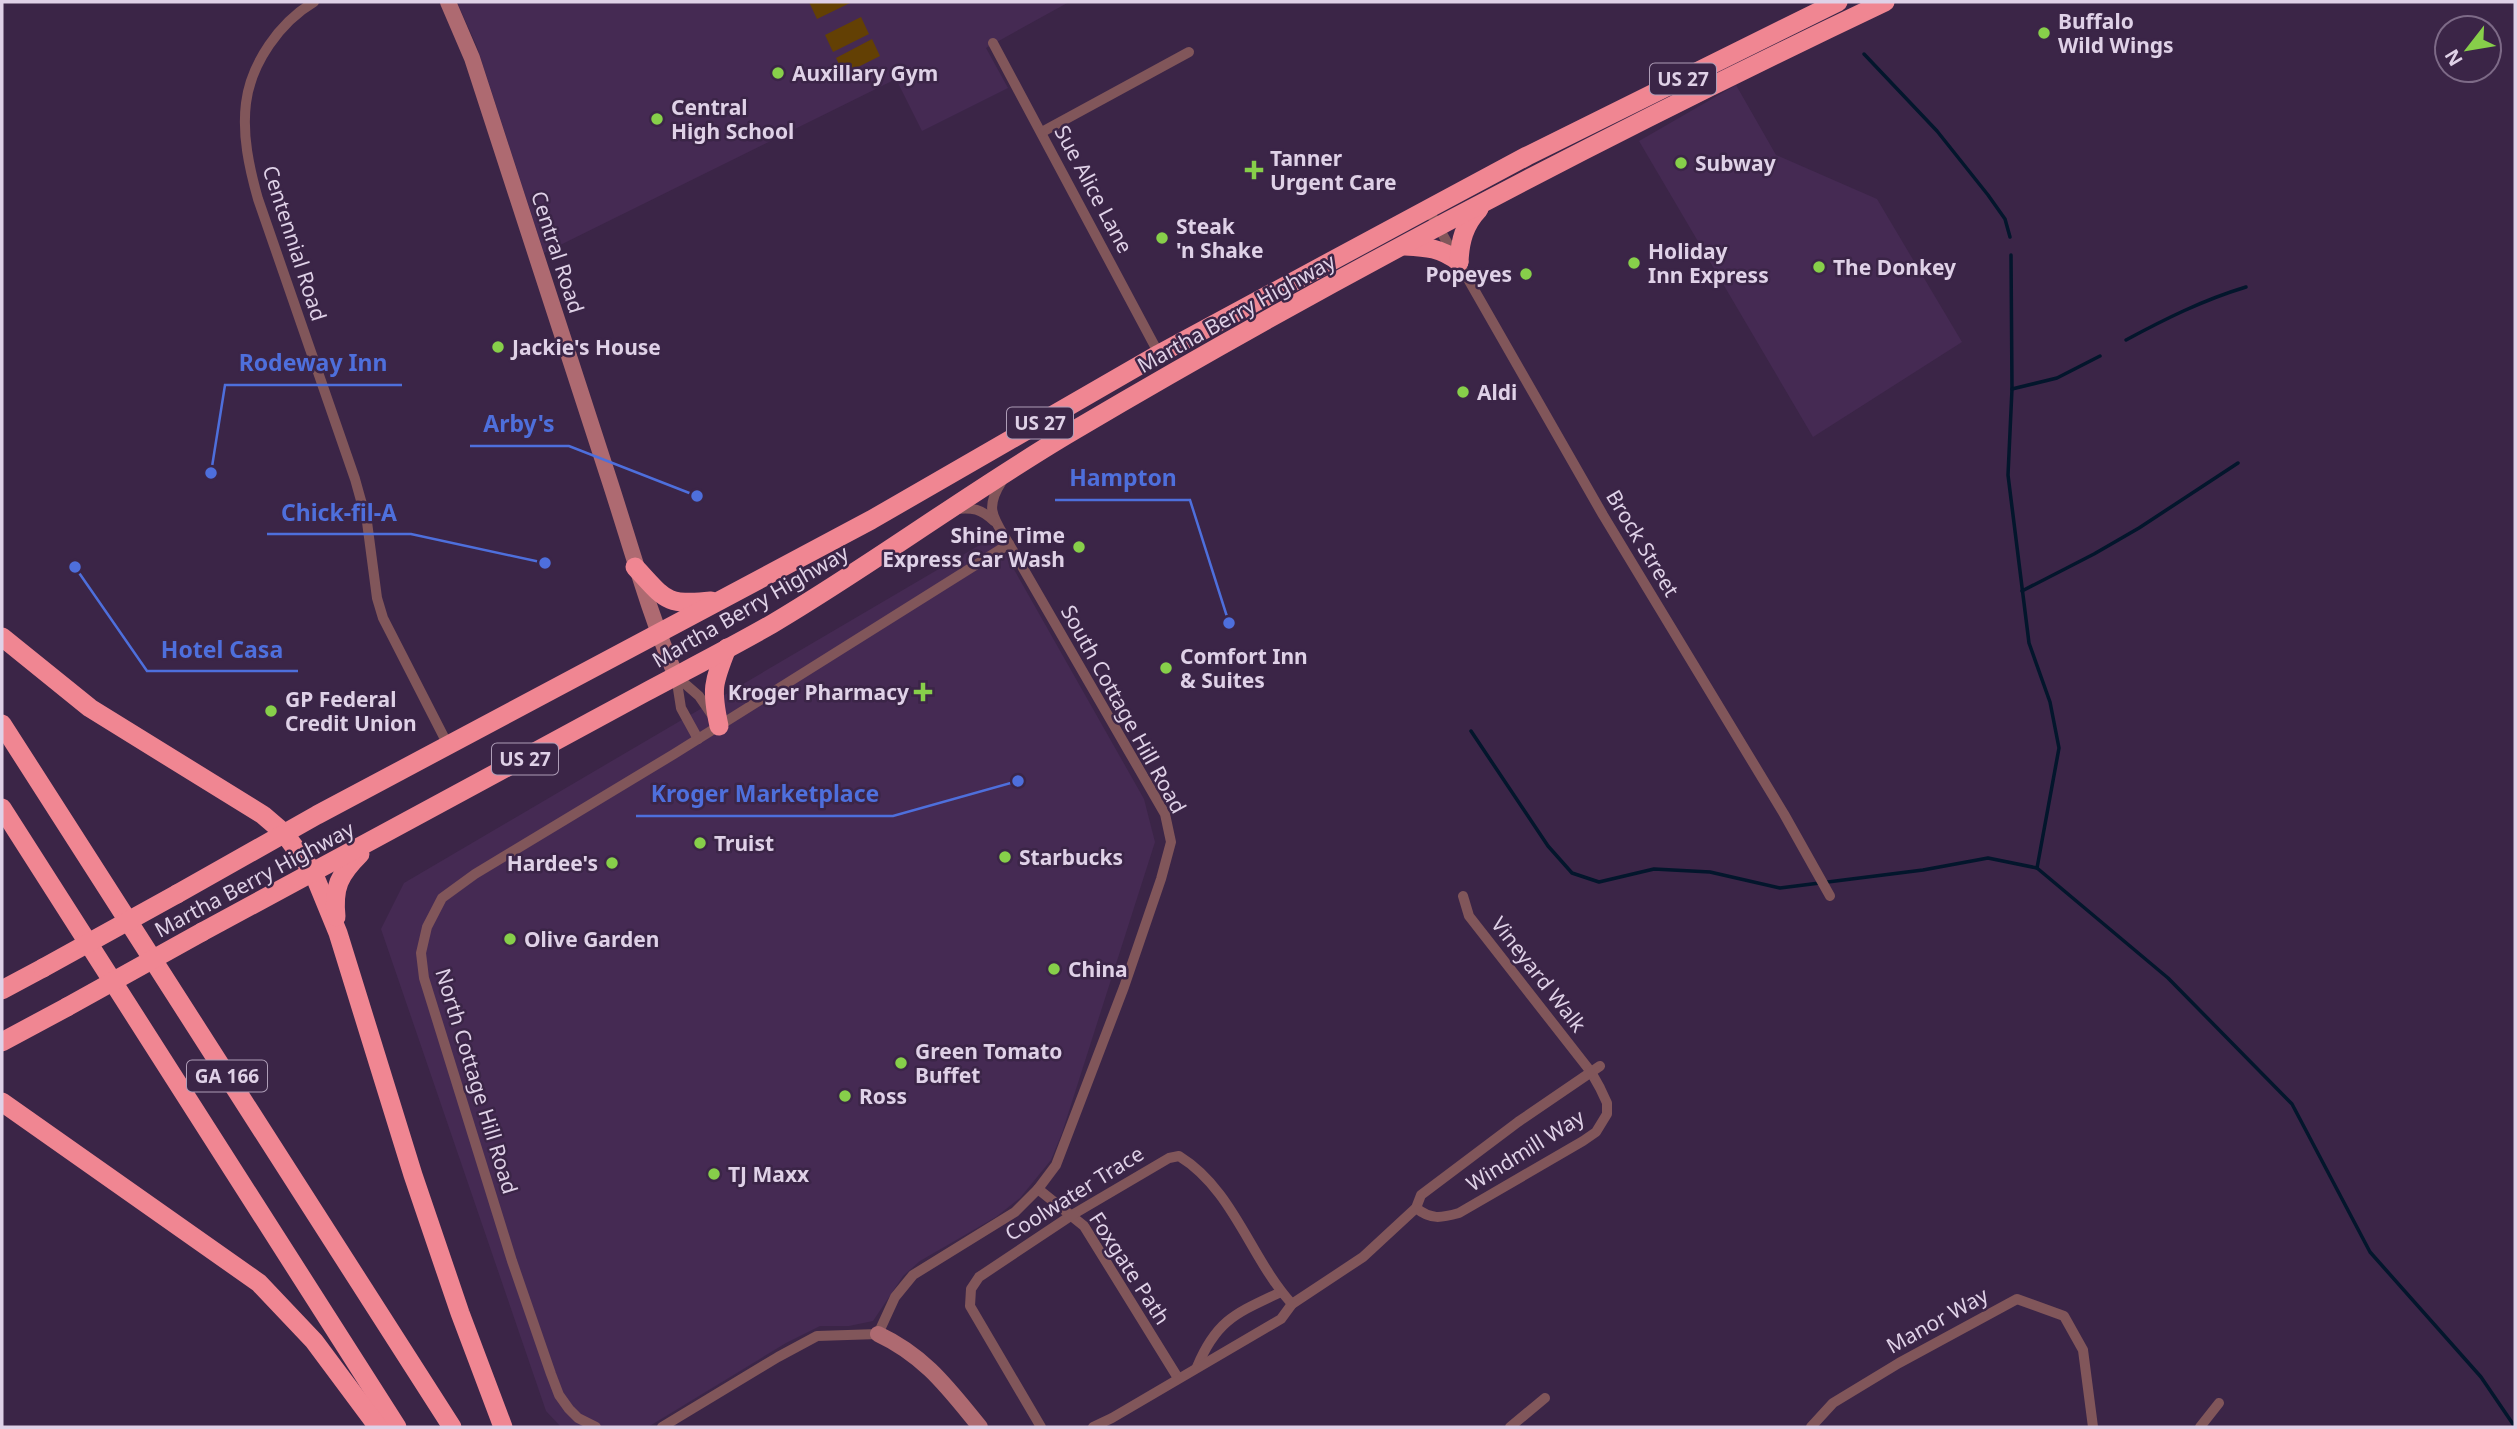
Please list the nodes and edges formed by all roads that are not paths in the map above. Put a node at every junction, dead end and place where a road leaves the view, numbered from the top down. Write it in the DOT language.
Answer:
graph roads {
  1 [pos="314,2"];
  2 [pos="448,2"];
  3 [pos="1838,2"];
  4 [pos="1885,2"];
  5 [pos="993,43"];
  6 [pos="1189,52"];
  7 [pos="1042,132"];
  8 [pos="1486,202"];
  9 [pos="1428,209"];
  10 [pos="1438,227"];
  11 [pos="1403,246"];
  12 [pos="1459,262"];
  13 [pos="1159,354"];
  14 [pos="1168,375"];
  15 [pos="1006,474"];
  16 [pos="951,509"];
  17 [pos="996,523"];
  18 [pos="1009,544"];
  19 [pos="635,567"];
  20 [pos="719,601"];
  21 [pos="658,634"];
  22 [pos="2,637"];
  23 [pos="727,648"];
  24 [pos="676,676"];
  25 [pos="2,724"];
  26 [pos="719,726"];
  27 [pos="698,739"];
  28 [pos="449,744"];
  29 [pos="2,808"];
  30 [pos="284,833"];
  31 [pos="373,841"];
  32 [pos="313,872"];
  33 [pos="1463,896"];
  34 [pos="1830,896"];
  35 [pos="338,933"];
  36 [pos="2,990"];
  37 [pos="2,1042"];
  38 [pos="1596,1069"];
  39 [pos="2,1102"];
  40 [pos="1038,1189"];
  41 [pos="1416,1208"];
  42 [pos="1072,1215"];
  43 [pos="1281,1292"];
  44 [pos="1292,1304"];
  45 [pos="878,1334"];
  46 [pos="1197,1367"];
  47 [pos="1178,1378"];
  48 [pos="1545,1398"];
  49 [pos="2219,1403"];
  50 [pos="378,1427"];
  51 [pos="397,1427"];
  52 [pos="452,1427"];
  53 [pos="503,1427"];
  54 [pos="596,1427"];
  55 [pos="662,1427"];
  56 [pos="980,1427"];
  57 [pos="1041,1427"];
  58 [pos="1093,1427"];
  59 [pos="1510,1427"];
  60 [pos="1811,1427"];
  61 [pos="2093,1427"];
  62 [pos="2200,1427"];
  1 -- 28 [label="street, Centennial Road"];
  2 -- 19 [label="street, Central Road"];
  3 -- 9 [label="highway, Martha Berry Highway / US 27"];
  4 -- 8 [label="highway, Martha Berry Highway / US 27"];
  5 -- 7 [label="street, Sue Alice Lane"];
  6 -- 7 [label="street"];
  7 -- 13 [label="street, Sue Alice Lane"];
  8 -- 10 [label="highway, Martha Berry Highway / US 27"];
  8 -- 12 [label="highway"];
  9 -- 10 [label="street, Brock Street"];
  9 -- 13 [label="highway, Martha Berry Highway / US 27"];
  10 -- 11 [label="highway, Martha Berry Highway / US 27"];
  10 -- 12 [label="street, Brock Street"];
  11 -- 12 [label="highway"];
  11 -- 14 [label="highway, Martha Berry Highway / US 27"];
  12 -- 34 [label="street, Brock Street"];
  13 -- 14 [label="highway"];
  13 -- 20 [label="highway, Martha Berry Highway / US 27"];
  14 -- 15 [label="highway, Martha Berry Highway / US 27"];
  15 -- 16 [label="highway, Martha Berry Highway / US 27"];
  15 -- 17 [label="street"];
  16 -- 17 [label="street"];
  16 -- 23 [label="highway, Martha Berry Highway / US 27"];
  17 -- 18 [label="street, South Cottage Hill Road"];
  18 -- 26 [label="street"];
  18 -- 40 [label="street, South Cottage Hill Road"];
  19 -- 20 [label="highway"];
  19 -- 21 [label="street, Central Road"];
  20 -- 21 [label="highway, Martha Berry Highway / US 27"];
  21 -- 24 [label="street, Central Road"];
  21 -- 28 [label="highway, Martha Berry Highway / US 27"];
  22 -- 30 [label="highway"];
  23 -- 24 [label="highway, Martha Berry Highway / US 27"];
  23 -- 26 [label="highway"];
  24 -- 26 [label="street, Central Road"];
  24 -- 27 [label="street, Central Road"];
  24 -- 31 [label="highway, Martha Berry Highway / US 27"];
  25 -- 52 [label="highway, GA 166"];
  26 -- 27 [label="street"];
  27 -- 54 [label="street, North Cottage Hill Road"];
  28 -- 30 [label="highway, Martha Berry Highway / US 27"];
  29 -- 51 [label="highway, GA 166"];
  30 -- 32 [label="highway"];
  30 -- 36 [label="highway, Martha Berry Highway / US 27, bridge"];
  31 -- 32 [label="highway, Martha Berry Highway / US 27"];
  31 -- 35 [label="highway"];
  32 -- 35 [label="highway"];
  32 -- 37 [label="highway, Martha Berry Highway / US 27, bridge"];
  33 -- 38 [label="street, Vineyard Walk"];
  35 -- 53 [label="highway"];
  38 -- 41 [label="street, Windmill Way"];
  38 -- 41 [label="street, Windmill Way"];
  39 -- 50 [label="highway"];
  40 -- 42 [label="street, Foxgate Path"];
  40 -- 45 [label="street, South Cottage Hill Road"];
  41 -- 44 [label="street, Windmill Way"];
  42 -- 43 [label="street, Coolwater Trace"];
  42 -- 47 [label="street, Foxgate Path"];
  42 -- 57 [label="street, Coolwater Trace"];
  43 -- 44 [label="street, Coolwater Trace"];
  43 -- 46 [label="street"];
  44 -- 46 [label="street, Windmill Way"];
  45 -- 55 [label="street"];
  45 -- 56 [label="street"];
  46 -- 47 [label="street, Windmill Way"];
  47 -- 58 [label="street, Windmill Way"];
  48 -- 59 [label="street"];
  49 -- 62 [label="street"];
  60 -- 61 [label="street, Manor Way"];
}
